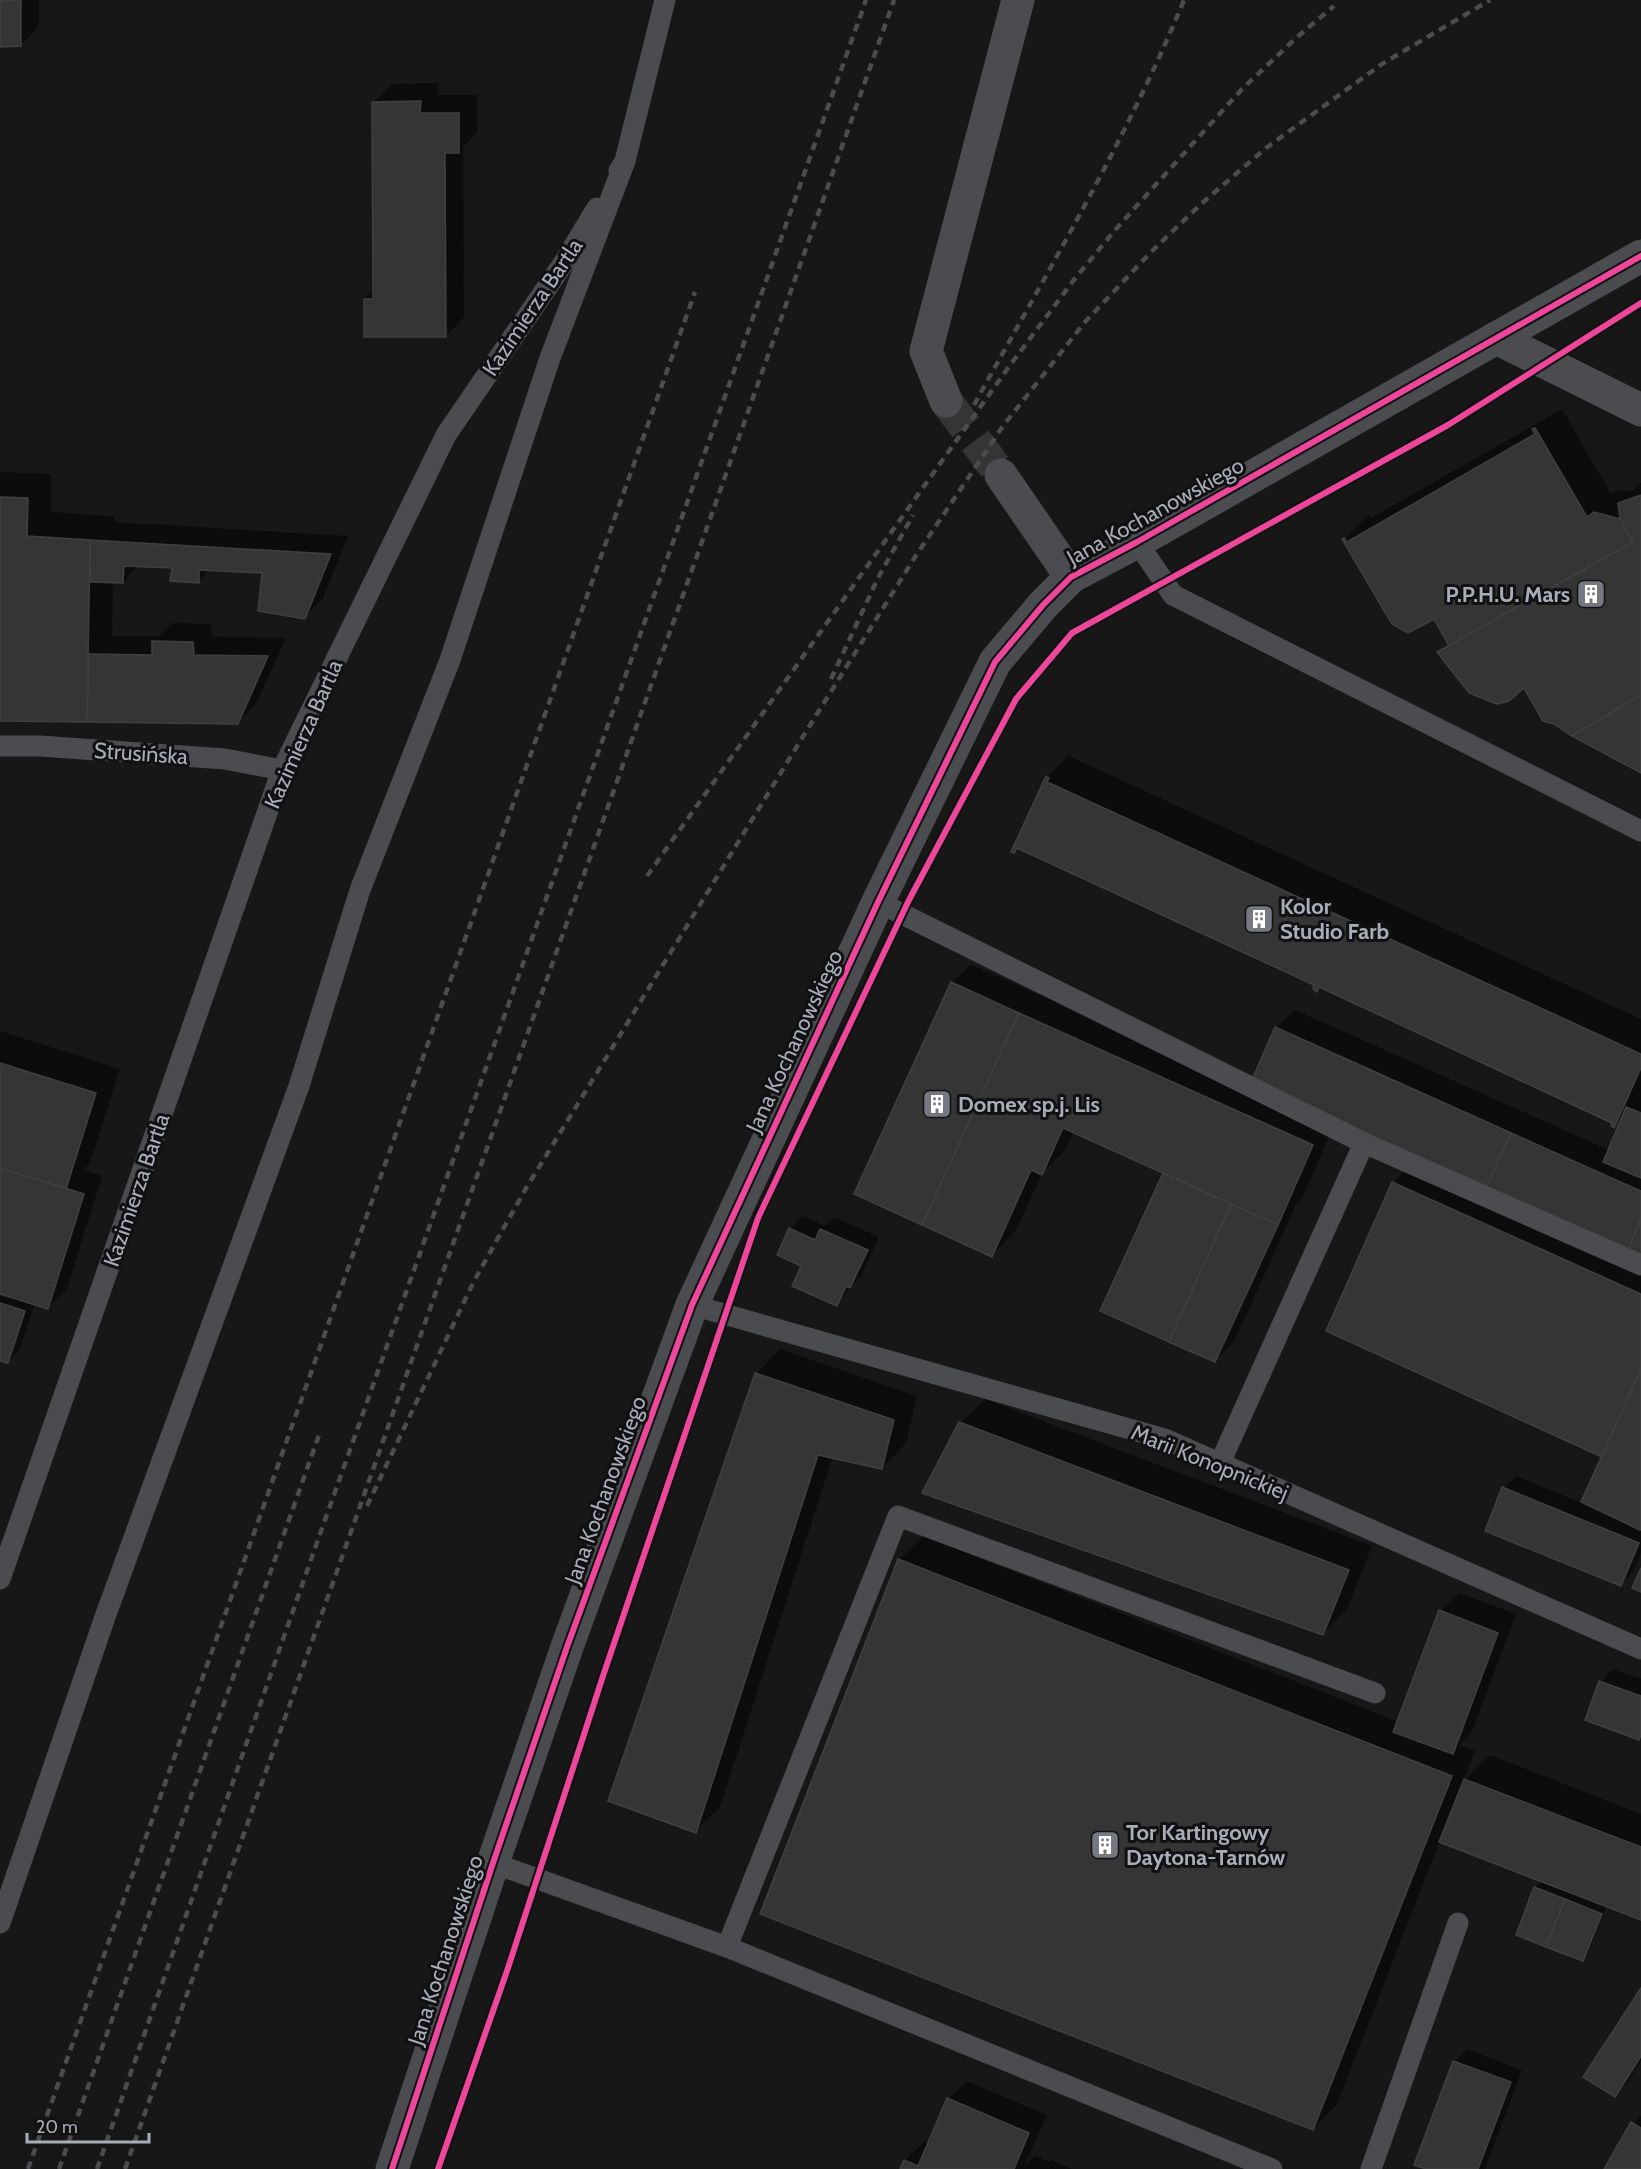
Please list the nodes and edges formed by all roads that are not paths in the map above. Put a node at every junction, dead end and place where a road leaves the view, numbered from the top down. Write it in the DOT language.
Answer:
graph roads {
  1 [pos="665,0"];
  2 [pos="1018,0"];
  3 [pos="625,161"];
  4 [pos="1641,256"];
  5 [pos="1496,338"];
  6 [pos="946,401"];
  7 [pos="1641,410"];
  8 [pos="1001,475"];
  9 [pos="1137,542"];
  10 [pos="1071,577"];
  11 [pos="0,746"];
  12 [pos="282,770"];
  13 [pos="1641,831"];
  14 [pos="878,902"];
  15 [pos="1364,1143"];
  16 [pos="1641,1265"];
  17 [pos="692,1305"];
  18 [pos="1220,1463"];
  19 [pos="0,1579"];
  20 [pos="1641,1649"];
  21 [pos="1375,1693"];
  22 [pos="493,1863"];
  23 [pos="0,1923"];
  24 [pos="1458,1923"];
  25 [pos="727,1947"];
  26 [pos="392,2169"];
  27 [pos="1272,2169"];
  28 [pos="1371,2169"];
  1 -- 3 [label="lane, Kazimierza Bartla"];
  2 -- 6 [label="street"];
  3 -- 12 [label="lane, Kazimierza Bartla"];
  3 -- 23 [label="lane"];
  4 -- 5 [label="street, Jana Kochanowskiego"];
  5 -- 7 [label="street"];
  5 -- 9 [label="street, Jana Kochanowskiego"];
  8 -- 10 [label="street"];
  9 -- 10 [label="street, Jana Kochanowskiego"];
  9 -- 13 [label="lane"];
  10 -- 14 [label="street, Jana Kochanowskiego"];
  11 -- 12 [label="lane, Strusińska"];
  12 -- 19 [label="lane, Kazimierza Bartla"];
  14 -- 15 [label="lane"];
  14 -- 17 [label="street, Jana Kochanowskiego"];
  15 -- 16 [label="lane"];
  15 -- 18 [label="lane"];
  17 -- 18 [label="lane, Marii Konopnickiej"];
  17 -- 22 [label="street, Jana Kochanowskiego"];
  18 -- 20 [label="lane, Marii Konopnickiej"];
  21 -- 25 [label="lane"];
  22 -- 25 [label="lane"];
  22 -- 26 [label="street, Jana Kochanowskiego"];
  24 -- 28 [label="lane"];
  25 -- 27 [label="lane"];
}
